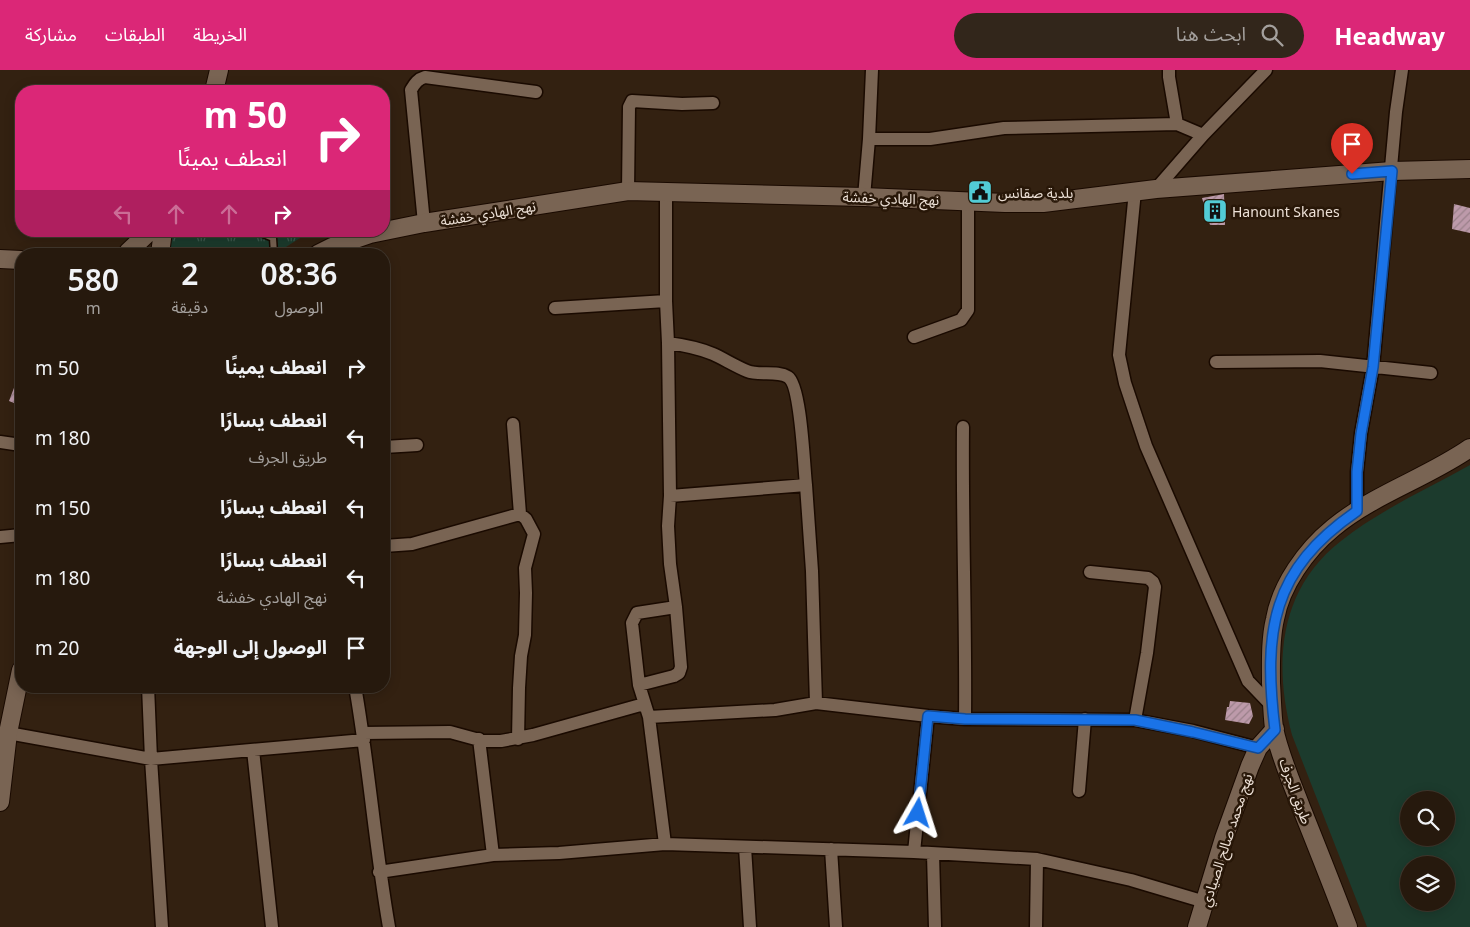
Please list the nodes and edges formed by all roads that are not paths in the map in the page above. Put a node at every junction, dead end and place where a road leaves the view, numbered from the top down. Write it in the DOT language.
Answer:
graph roads {
  1 [pos="219,70"];
  2 [pos="872,70"];
  3 [pos="1169,70"];
  4 [pos="1266,70"];
  5 [pos="1402,70"];
  6 [pos="215,85"];
  7 [pos="536,92"];
  8 [pos="713,103"];
  9 [pos="1177,124"];
  10 [pos="1203,135"];
  11 [pos="869,139"];
  12 [pos="1470,169"];
  13 [pos="1392,171"];
  14 [pos="1156,189"];
  15 [pos="628,191"];
  16 [pos="1135,191"];
  17 [pos="666,192"];
  18 [pos="864,198"];
  19 [pos="968,201"];
  20 [pos="424,224"];
  21 [pos="390,230"];
  22 [pos="145,237"];
  23 [pos="270,237"];
  24 [pos="361,237"];
  25 [pos="135,248"];
  26 [pos="273,248"];
  27 [pos="330,248"];
  28 [pos="0,259"];
  29 [pos="15,260"];
  30 [pos="666,301"];
  31 [pos="555,308"];
  32 [pos="914,337"];
  33 [pos="668,343"];
  34 [pos="1216,362"];
  35 [pos="1373,367"];
  36 [pos="1431,373"];
  37 [pos="513,424"];
  38 [pos="963,426"];
  39 [pos="0,442"];
  40 [pos="15,444"];
  41 [pos="417,445"];
  42 [pos="390,447"];
  43 [pos="1470,448"];
  44 [pos="806,485"];
  45 [pos="670,496"];
  46 [pos="1357,511"];
  47 [pos="520,514"];
  48 [pos="15,536"];
  49 [pos="0,537"];
  50 [pos="390,546"];
  51 [pos="1090,572"];
  52 [pos="676,607"];
  53 [pos="639,685"];
  54 [pos="16,693"];
  55 [pos="148,693"];
  56 [pos="356,693"];
  57 [pos="816,703"];
  58 [pos="644,704"];
  59 [pos="1272,706"];
  60 [pos="928,716"];
  61 [pos="649,717"];
  62 [pos="965,719"];
  63 [pos="1086,719"];
  64 [pos="1135,720"];
  65 [pos="1275,730"];
  66 [pos="8,733"];
  67 [pos="364,737"];
  68 [pos="518,738"];
  69 [pos="479,740"];
  70 [pos="1258,748"];
  71 [pos="253,750"];
  72 [pos="151,759"];
  73 [pos="1078,791"];
  74 [pos="0,802"];
  75 [pos="665,844"];
  76 [pos="745,847"];
  77 [pos="831,849"];
  78 [pos="914,852"];
  79 [pos="933,854"];
  80 [pos="493,855"];
  81 [pos="1037,859"];
  82 [pos="379,872"];
  83 [pos="1205,902"];
  84 [pos="162,927"];
  85 [pos="272,927"];
  86 [pos="389,927"];
  87 [pos="750,927"];
  88 [pos="836,927"];
  89 [pos="935,927"];
  90 [pos="1036,927"];
  91 [pos="1197,927"];
  92 [pos="1348,927"];
  1 -- 6 [label="main road"];
  2 -- 11 [label="street"];
  3 -- 9 [label="street"];
  4 -- 10 [label="street"];
  5 -- 13 [label="street"];
  7 -- 20 [label="street"];
  8 -- 15 [label="street"];
  9 -- 10 [label="street"];
  9 -- 11 [label="street"];
  10 -- 14 [label="street"];
  11 -- 18 [label="street"];
  12 -- 13 [label="main road, نهج الهادي خفشة"];
  13 -- 14 [label="main road, نهج الهادي خفشة"];
  13 -- 35 [label="street"];
  14 -- 16 [label="main road, نهج الهادي خفشة"];
  15 -- 17 [label="main road, نهج الهادي خفشة"];
  15 -- 20 [label="main road, نهج الهادي خفشة"];
  16 -- 19 [label="main road, نهج الهادي خفشة"];
  16 -- 59 [label="street"];
  17 -- 18 [label="main road, نهج الهادي خفشة"];
  17 -- 30 [label="street"];
  18 -- 19 [label="main road, نهج الهادي خفشة"];
  19 -- 32 [label="street"];
  20 -- 21 [label="main road, نهج الهادي خفشة"];
  22 -- 25 [label="main road"];
  23 -- 26 [label="lane"];
  24 -- 27 [label="main road, نهج الهادي خفشة"];
  28 -- 29 [label="main road"];
  30 -- 31 [label="street"];
  30 -- 33 [label="street"];
  33 -- 44 [label="street"];
  33 -- 45 [label="street"];
  34 -- 35 [label="street"];
  35 -- 36 [label="street"];
  35 -- 46 [label="street"];
  37 -- 47 [label="street"];
  38 -- 62 [label="street"];
  39 -- 40 [label="street"];
  41 -- 42 [label="street"];
  43 -- 46 [label="main road, طريق الجرف"];
  44 -- 45 [label="street"];
  44 -- 57 [label="street"];
  45 -- 52 [label="street"];
  46 -- 59 [label="main road, طريق الجرف"];
  47 -- 50 [label="street"];
  47 -- 68 [label="street"];
  48 -- 49 [label="street"];
  51 -- 64 [label="street"];
  52 -- 53 [label="street"];
  52 -- 53 [label="street"];
  53 -- 58 [label="street"];
  54 -- 66 [label="main road"];
  55 -- 72 [label="street"];
  56 -- 67 [label="street"];
  57 -- 60 [label="street"];
  57 -- 61 [label="street"];
  58 -- 61 [label="street"];
  58 -- 68 [label="street"];
  59 -- 65 [label="main road, طريق الجرف"];
  60 -- 62 [label="street"];
  60 -- 78 [label="street"];
  61 -- 75 [label="street"];
  62 -- 63 [label="street"];
  63 -- 64 [label="street"];
  63 -- 73 [label="street"];
  64 -- 70 [label="street"];
  65 -- 70 [label="main road, نهج محمد صالح الصيادي"];
  65 -- 92 [label="main road, طريق الجرف"];
  66 -- 72 [label="street"];
  66 -- 74 [label="main road"];
  67 -- 69 [label="street"];
  67 -- 71 [label="street"];
  67 -- 82 [label="street"];
  68 -- 69 [label="street"];
  69 -- 80 [label="street"];
  70 -- 83 [label="main road, نهج محمد صالح الصيادي"];
  71 -- 72 [label="street"];
  71 -- 85 [label="street"];
  72 -- 84 [label="street"];
  75 -- 76 [label="street"];
  75 -- 80 [label="street"];
  76 -- 77 [label="street"];
  76 -- 87 [label="street"];
  77 -- 78 [label="street"];
  77 -- 88 [label="street"];
  78 -- 79 [label="street"];
  79 -- 81 [label="street"];
  79 -- 89 [label="street"];
  80 -- 82 [label="street"];
  81 -- 83 [label="street"];
  81 -- 90 [label="street"];
  82 -- 86 [label="street"];
  83 -- 91 [label="main road, نهج محمد صالح الصيادي"];
}
